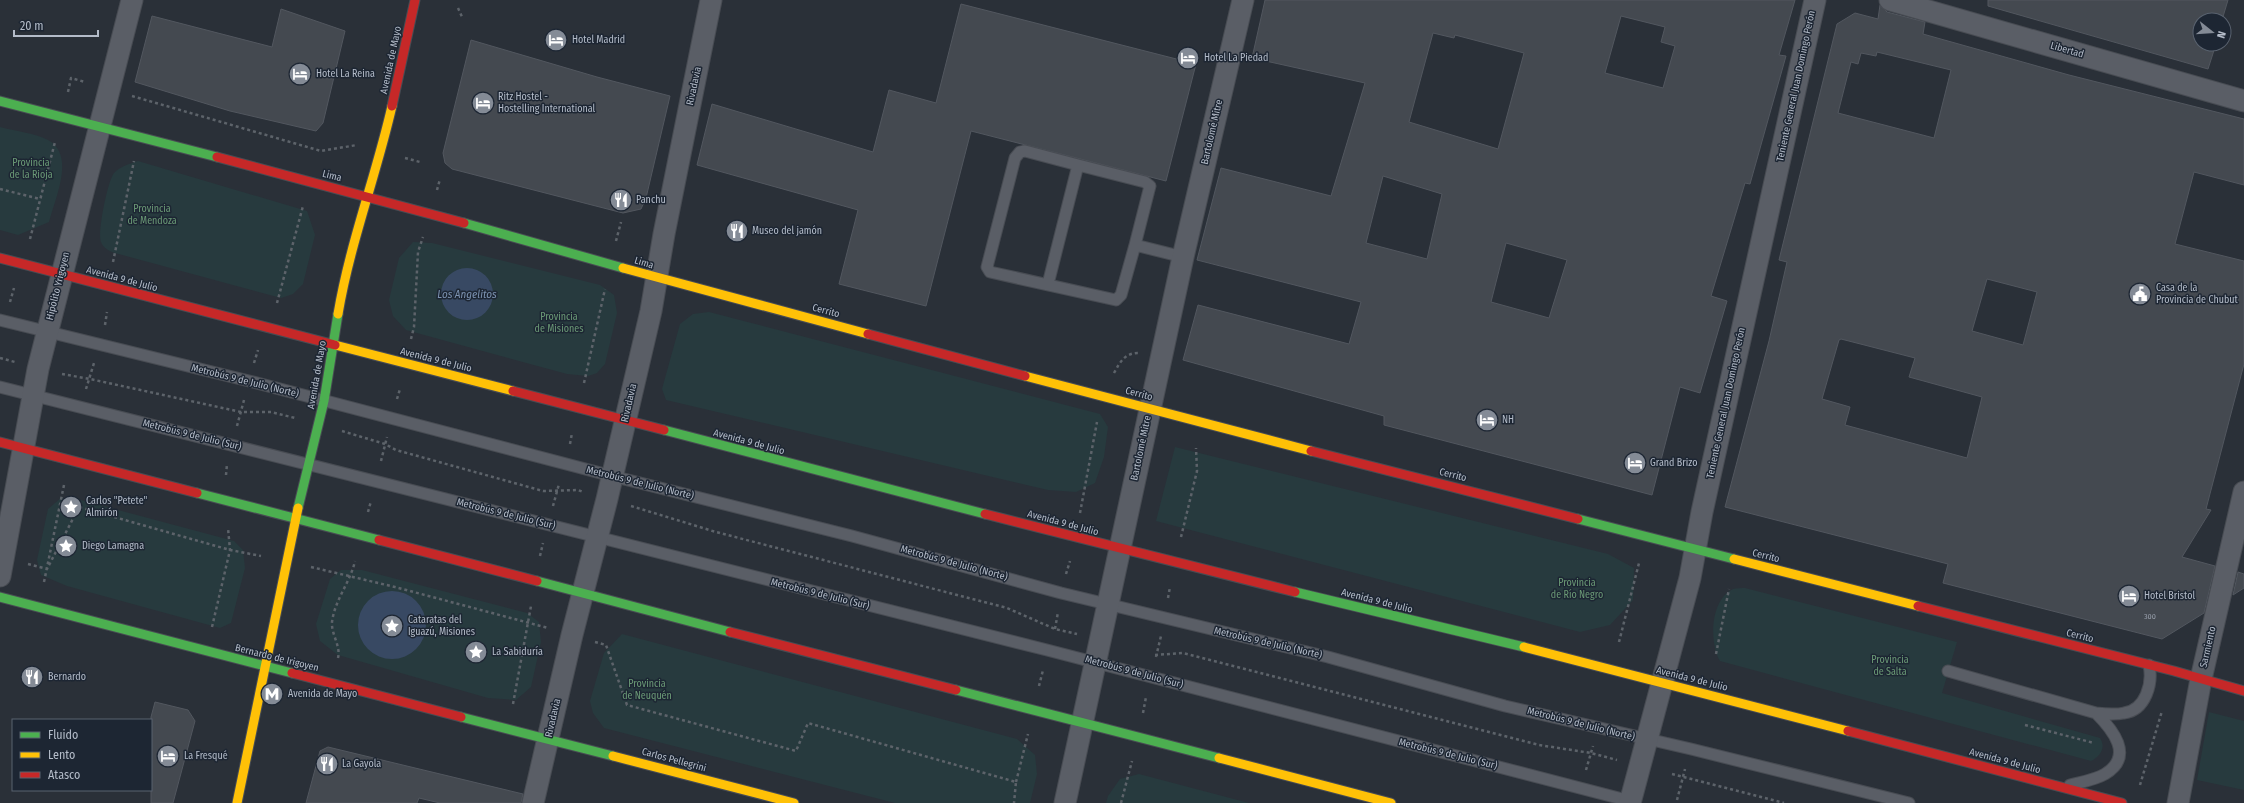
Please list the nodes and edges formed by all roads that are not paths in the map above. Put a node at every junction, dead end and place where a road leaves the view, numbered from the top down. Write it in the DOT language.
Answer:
graph roads {
  1 [pos="132,0"];
  2 [pos="415,0"];
  3 [pos="711,0"];
  4 [pos="1243,0"];
  5 [pos="1815,0"];
  6 [pos="1890,0"];
  7 [pos="0,101"];
  8 [pos="2244,101"];
  9 [pos="100,127"];
  10 [pos="1078,165"];
  11 [pos="367,196"];
  12 [pos="1135,245"];
  13 [pos="1183,257"];
  14 [pos="0,258"];
  15 [pos="61,274"];
  16 [pos="656,278"];
  17 [pos="1048,284"];
  18 [pos="0,320"];
  19 [pos="47,332"];
  20 [pos="334,344"];
  21 [pos="0,387"];
  22 [pos="32,396"];
  23 [pos="324,401"];
  24 [pos="1150,408"];
  25 [pos="625,421"];
  26 [pos="0,442"];
  27 [pos="22,448"];
  28 [pos="308,464"];
  29 [pos="612,476"];
  30 [pos="2244,492"];
  31 [pos="294,518"];
  32 [pos="597,538"];
  33 [pos="1695,548"];
  34 [pos="1120,549"];
  35 [pos="2,567"];
  36 [pos="582,593"];
  37 [pos="0,598"];
  38 [pos="1109,604"];
  39 [pos="1097,663"];
  40 [pos="2149,665"];
  41 [pos="266,666"];
  42 [pos="1948,671"];
  43 [pos="2201,679"];
  44 [pos="1662,683"];
  45 [pos="2244,691"];
  46 [pos="2096,713"];
  47 [pos="1084,723"];
  48 [pos="548,738"];
  49 [pos="1647,740"];
  50 [pos="2062,787"];
  51 [pos="1633,802"];
  52 [pos="237,803"];
  53 [pos="533,803"];
  54 [pos="794,803"];
  55 [pos="1065,803"];
  56 [pos="1391,803"];
  57 [pos="1908,803"];
  58 [pos="2122,803"];
  59 [pos="2178,803"];
  1 -- 9 [label="street, Hipólito Yrigoyen"];
  2 -- 11 [label="main road, Avenida de Mayo"];
  3 -- 16 [label="street, Rivadavia"];
  4 -- 13 [label="street, Bartolomé Mitre"];
  5 -- 33 [label="street, Teniente General Juan Domingo Perón"];
  6 -- 8 [label="street, Libertad"];
  7 -- 9 [label="main road, Lima"];
  9 -- 11 [label="main road, Lima"];
  9 -- 15 [label="street, Hipólito Yrigoyen"];
  10 -- 12 [label="lane"];
  10 -- 17 [label="lane"];
  10 -- 17 [label="lane"];
  11 -- 16 [label="main road, Lima"];
  11 -- 20 [label="main road, Avenida de Mayo"];
  12 -- 13 [label="lane"];
  12 -- 17 [label="lane"];
  13 -- 24 [label="street, Bartolomé Mitre"];
  14 -- 15 [label="main road, Avenida 9 de Julio"];
  15 -- 19 [label="street, Hipólito Yrigoyen"];
  15 -- 20 [label="main road, Avenida 9 de Julio"];
  16 -- 24 [label="main road, Cerrito"];
  16 -- 25 [label="street, Rivadavia"];
  18 -- 19 [label="lane, Metrobús 9 de Julio (Norte)"];
  19 -- 22 [label="street, Hipólito Yrigoyen"];
  19 -- 23 [label="lane, Metrobús 9 de Julio (Norte)"];
  20 -- 23 [label="main road, Avenida de Mayo"];
  20 -- 25 [label="main road, Avenida 9 de Julio"];
  21 -- 22 [label="lane, Metrobús 9 de Julio (Sur)"];
  22 -- 27 [label="street, Hipólito Yrigoyen"];
  22 -- 28 [label="lane, Metrobús 9 de Julio (Sur)"];
  23 -- 28 [label="main road, Avenida de Mayo"];
  23 -- 29 [label="lane, Metrobús 9 de Julio (Norte)"];
  24 -- 33 [label="main road, Cerrito"];
  24 -- 34 [label="street, Bartolomé Mitre"];
  25 -- 29 [label="street, Rivadavia"];
  25 -- 34 [label="main road, Avenida 9 de Julio"];
  26 -- 27 [label="main road"];
  27 -- 31 [label="main road"];
  27 -- 35 [label="street, Hipólito Yrigoyen"];
  28 -- 31 [label="main road, Avenida de Mayo"];
  28 -- 32 [label="lane, Metrobús 9 de Julio (Sur)"];
  29 -- 32 [label="street, Rivadavia"];
  29 -- 38 [label="lane, Metrobús 9 de Julio (Norte)"];
  30 -- 43 [label="street, Sarmiento"];
  31 -- 36 [label="main road"];
  31 -- 41 [label="main road, Avenida de Mayo"];
  32 -- 36 [label="street, Rivadavia"];
  32 -- 39 [label="lane, Metrobús 9 de Julio (Sur)"];
  33 -- 40 [label="main road, Cerrito"];
  33 -- 44 [label="street, Teniente General Juan Domingo Perón"];
  34 -- 38 [label="street, Bartolomé Mitre"];
  34 -- 44 [label="main road, Avenida 9 de Julio"];
  36 -- 47 [label="main road"];
  36 -- 48 [label="street, Rivadavia"];
  37 -- 41 [label="main road, Bernardo de Irigoyen"];
  38 -- 39 [label="street, Bartolomé Mitre"];
  38 -- 49 [label="lane, Metrobús 9 de Julio (Norte)"];
  39 -- 47 [label="street, Bartolomé Mitre"];
  39 -- 51 [label="lane, Metrobús 9 de Julio (Sur)"];
  40 -- 43 [label="main road, Cerrito"];
  40 -- 46 [label="lane"];
  41 -- 48 [label="main road, Bernardo de Irigoyen"];
  41 -- 52 [label="main road, Avenida de Mayo"];
  42 -- 46 [label="lane"];
  43 -- 45 [label="main road, Cerrito"];
  43 -- 59 [label="street, Sarmiento"];
  44 -- 49 [label="street, Teniente General Juan Domingo Perón"];
  44 -- 50 [label="main road, Avenida 9 de Julio"];
  46 -- 50 [label="lane"];
  47 -- 55 [label="street, Bartolomé Mitre"];
  47 -- 56 [label="main road"];
  48 -- 53 [label="street, Rivadavia"];
  48 -- 54 [label="main road, Carlos Pellegrini"];
  49 -- 51 [label="street, Teniente General Juan Domingo Perón"];
  49 -- 57 [label="lane, Metrobús 9 de Julio (Norte)"];
  50 -- 58 [label="main road, Avenida 9 de Julio"];
}
